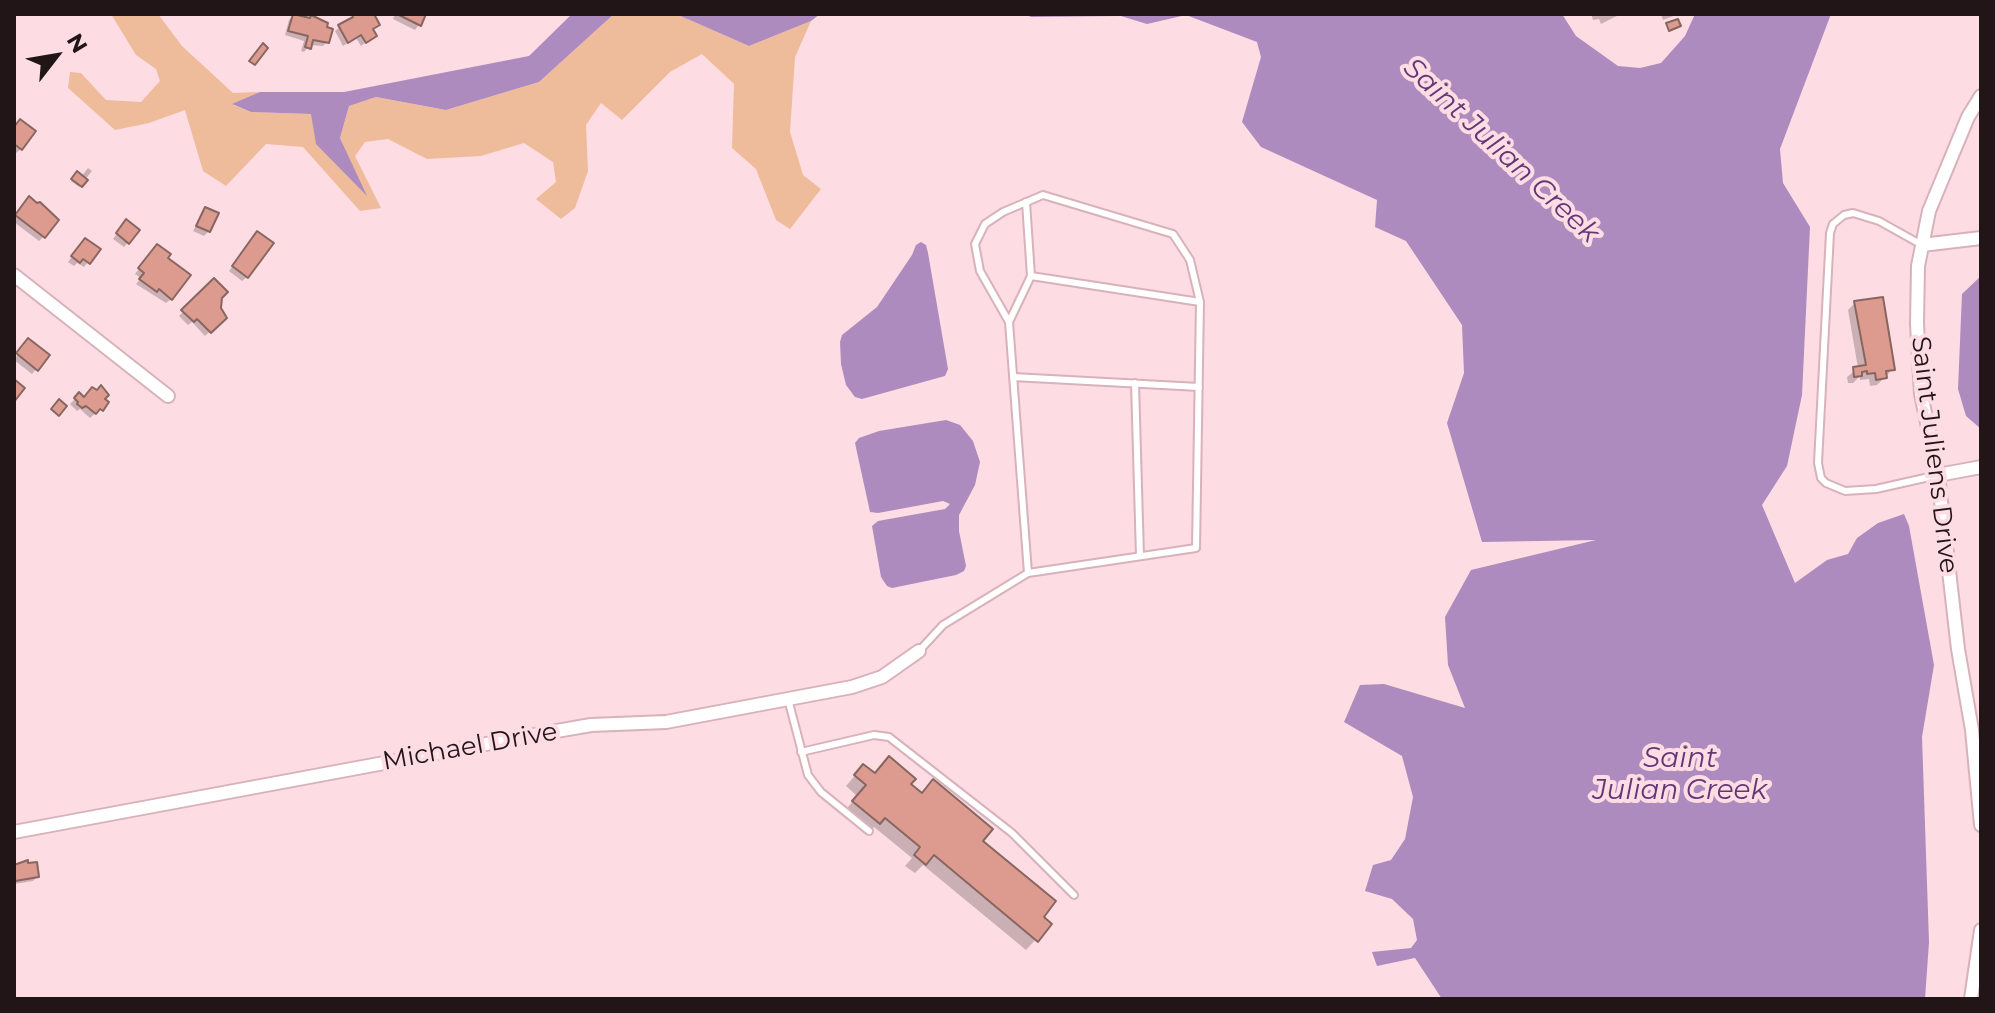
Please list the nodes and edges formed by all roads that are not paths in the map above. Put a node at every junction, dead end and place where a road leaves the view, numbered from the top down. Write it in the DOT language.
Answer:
graph roads {
  1 [pos="1981,96"];
  2 [pos="1026,202"];
  3 [pos="1981,238"];
  4 [pos="1922,245"];
  5 [pos="14,275"];
  6 [pos="1031,276"];
  7 [pos="1200,302"];
  8 [pos="1009,322"];
  9 [pos="1013,377"];
  10 [pos="1135,383"];
  11 [pos="1199,387"];
  12 [pos="168,396"];
  13 [pos="1981,467"];
  14 [pos="1938,475"];
  15 [pos="1140,556"];
  16 [pos="1028,573"];
  17 [pos="919,651"];
  18 [pos="788,699"];
  19 [pos="801,752"];
  20 [pos="1981,825"];
  21 [pos="869,831"];
  22 [pos="14,832"];
  23 [pos="1074,895"];
  24 [pos="1981,930"];
  25 [pos="1971,999"];
  1 -- 4 [label="street, Saint Juliens Drive"];
  2 -- 6 [label="lane"];
  2 -- 7 [label="lane"];
  2 -- 8 [label="lane"];
  3 -- 4 [label="street"];
  4 -- 14 [label="street, Saint Juliens Drive"];
  4 -- 14 [label="lane"];
  5 -- 12 [label="street"];
  6 -- 7 [label="lane"];
  6 -- 8 [label="lane"];
  7 -- 11 [label="lane"];
  8 -- 9 [label="lane"];
  9 -- 10 [label="lane"];
  9 -- 16 [label="lane"];
  10 -- 11 [label="lane"];
  10 -- 15 [label="lane"];
  11 -- 15 [label="lane"];
  13 -- 14 [label="street"];
  14 -- 20 [label="street, Saint Juliens Drive"];
  15 -- 16 [label="lane"];
  16 -- 17 [label="lane"];
  17 -- 18 [label="street, Michael Drive"];
  18 -- 19 [label="lane"];
  18 -- 22 [label="street, Michael Drive"];
  19 -- 21 [label="lane"];
  19 -- 23 [label="lane"];
  24 -- 25 [label="street"];
}
